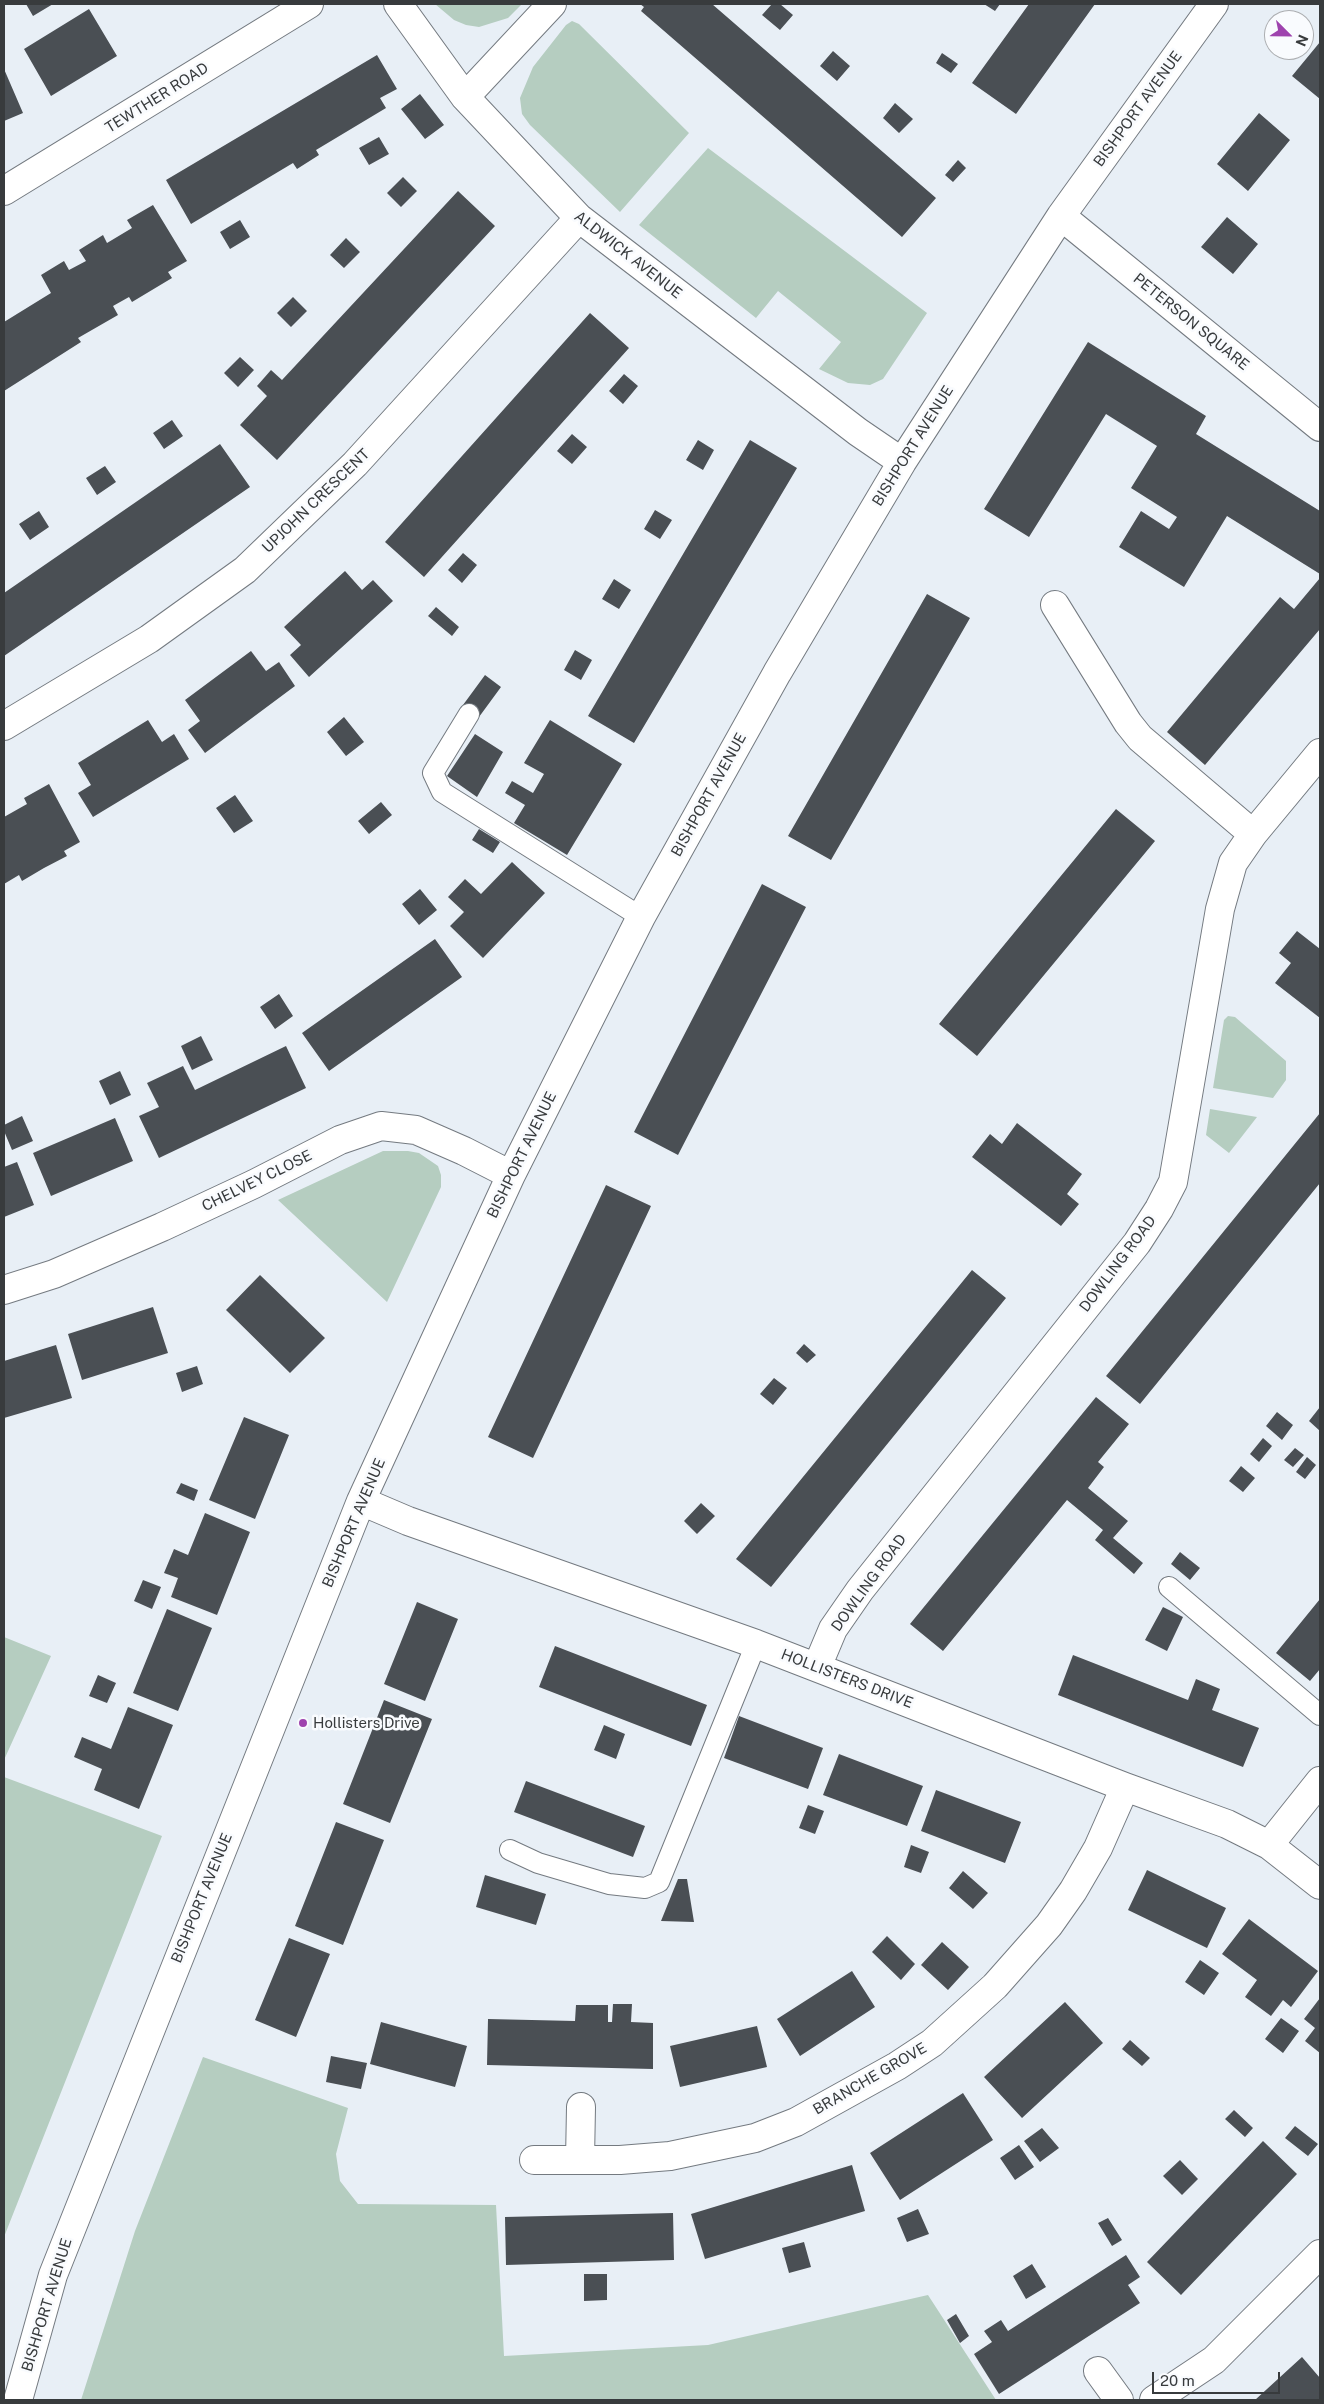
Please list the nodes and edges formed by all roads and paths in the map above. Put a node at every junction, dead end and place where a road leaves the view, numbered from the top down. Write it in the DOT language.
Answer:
graph roads {
  1 [pos="309,4"];
  2 [pos="398,4"];
  3 [pos="552,4"];
  4 [pos="1214,4"];
  5 [pos="465,97"];
  6 [pos="4,191"];
  7 [pos="1061,216"];
  8 [pos="579,218"];
  9 [pos="1320,427"];
  10 [pos="902,462"];
  11 [pos="1055,605"];
  12 [pos="469,714"];
  13 [pos="4,726"];
  14 [pos="1320,753"];
  15 [pos="1253,834"];
  16 [pos="641,917"];
  17 [pos="511,1175"];
  18 [pos="4,1290"];
  19 [pos="361,1501"];
  20 [pos="1168,1587"];
  21 [pos="756,1644"];
  22 [pos="816,1667"];
  23 [pos="1320,1715"];
  24 [pos="1320,1781"];
  25 [pos="1125,1787"];
  26 [pos="1269,1845"];
  27 [pos="510,1850"];
  28 [pos="1320,1885"];
  29 [pos="581,2107"];
  30 [pos="534,2160"];
  31 [pos="580,2160"];
  32 [pos="1320,2254"];
  33 [pos="1098,2371"];
  34 [pos="18,2400"];
  35 [pos="1119,2400"];
  36 [pos="1154,2400"];
  1 -- 6 [label="street, TEWTHER ROAD"];
  2 -- 5 [label="street, ALDWICK AVENUE"];
  3 -- 5 [label="street"];
  4 -- 7 [label="street, BISHPORT AVENUE"];
  5 -- 8 [label="street, ALDWICK AVENUE"];
  7 -- 9 [label="street, PETERSON SQUARE"];
  7 -- 10 [label="street, BISHPORT AVENUE"];
  8 -- 10 [label="street, ALDWICK AVENUE"];
  8 -- 13 [label="street, UPJOHN CRESCENT"];
  10 -- 16 [label="street, BISHPORT AVENUE"];
  11 -- 15 [label="street"];
  12 -- 16 [label="lane"];
  14 -- 15 [label="street, DOWLING ROAD"];
  15 -- 22 [label="street, DOWLING ROAD"];
  16 -- 17 [label="street, BISHPORT AVENUE"];
  17 -- 18 [label="street, CHELVEY CLOSE"];
  17 -- 19 [label="street, BISHPORT AVENUE"];
  19 -- 21 [label="street, HOLLISTERS DRIVE"];
  19 -- 34 [label="street, BISHPORT AVENUE"];
  20 -- 23 [label="lane"];
  21 -- 22 [label="street, HOLLISTERS DRIVE"];
  21 -- 27 [label="lane"];
  22 -- 25 [label="street, HOLLISTERS DRIVE"];
  24 -- 26 [label="street"];
  25 -- 26 [label="street, HOLLISTERS DRIVE"];
  25 -- 31 [label="street, BRANCHE GROVE"];
  26 -- 28 [label="street, HOLLISTERS DRIVE"];
  29 -- 31 [label="street"];
  30 -- 31 [label="street, BRANCHE GROVE"];
  32 -- 36 [label="street"];
  33 -- 35 [label="street"];
}
